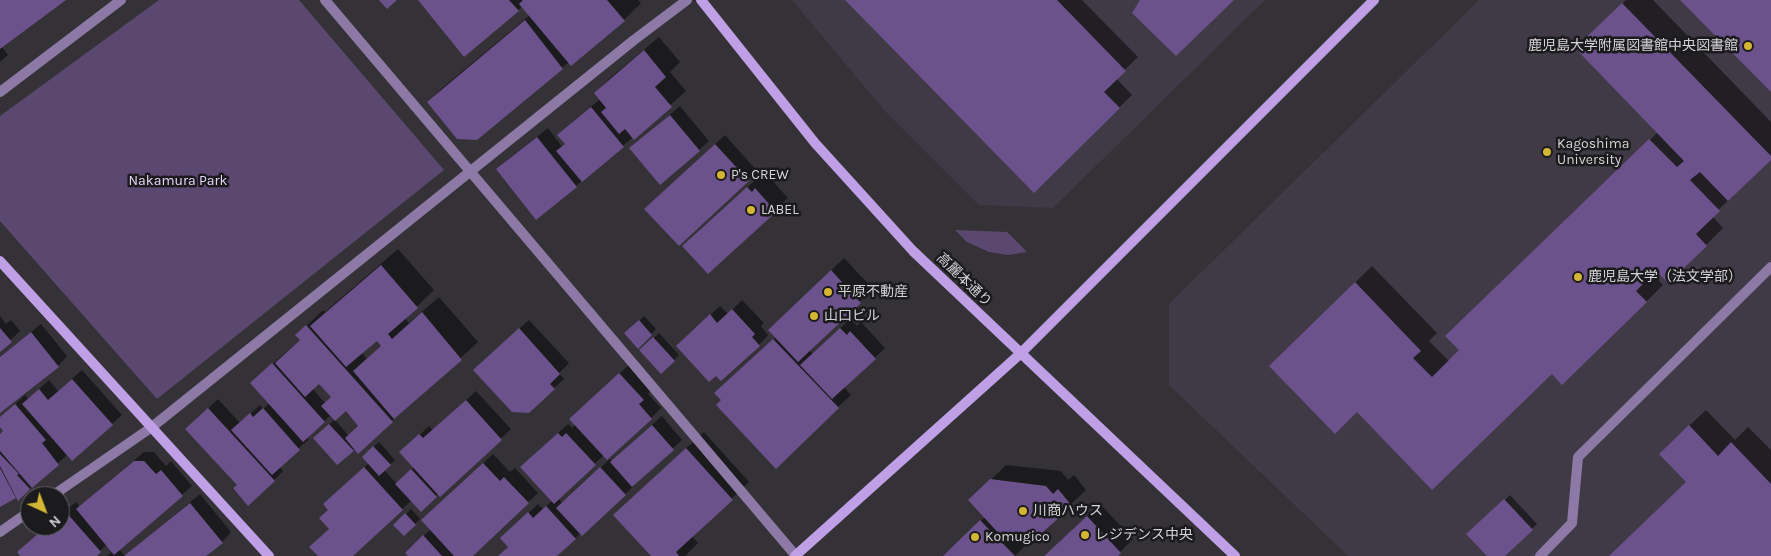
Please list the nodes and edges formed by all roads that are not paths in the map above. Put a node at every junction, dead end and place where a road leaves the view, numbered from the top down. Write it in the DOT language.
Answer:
graph roads {
  1 [pos="121,0"];
  2 [pos="325,0"];
  3 [pos="687,0"];
  4 [pos="701,0"];
  5 [pos="1374,0"];
  6 [pos="0,92"];
  7 [pos="469,172"];
  8 [pos="0,261"];
  9 [pos="1771,267"];
  10 [pos="1020,354"];
  11 [pos="152,427"];
  12 [pos="66,486"];
  13 [pos="20,518"];
  14 [pos="0,532"];
  15 [pos="269,556"];
  16 [pos="796,556"];
  17 [pos="1235,556"];
  18 [pos="1540,556"];
  1 -- 6 [label="street"];
  2 -- 7 [label="street"];
  3 -- 7 [label="street"];
  4 -- 10 [label="street, 高麗本通り"];
  5 -- 10 [label="street"];
  7 -- 11 [label="street"];
  7 -- 16 [label="street"];
  8 -- 11 [label="street"];
  9 -- 18 [label="street"];
  10 -- 16 [label="street"];
  10 -- 17 [label="street, 高麗本通り"];
  11 -- 12 [label="street"];
  11 -- 15 [label="street"];
  13 -- 14 [label="street"];
}
